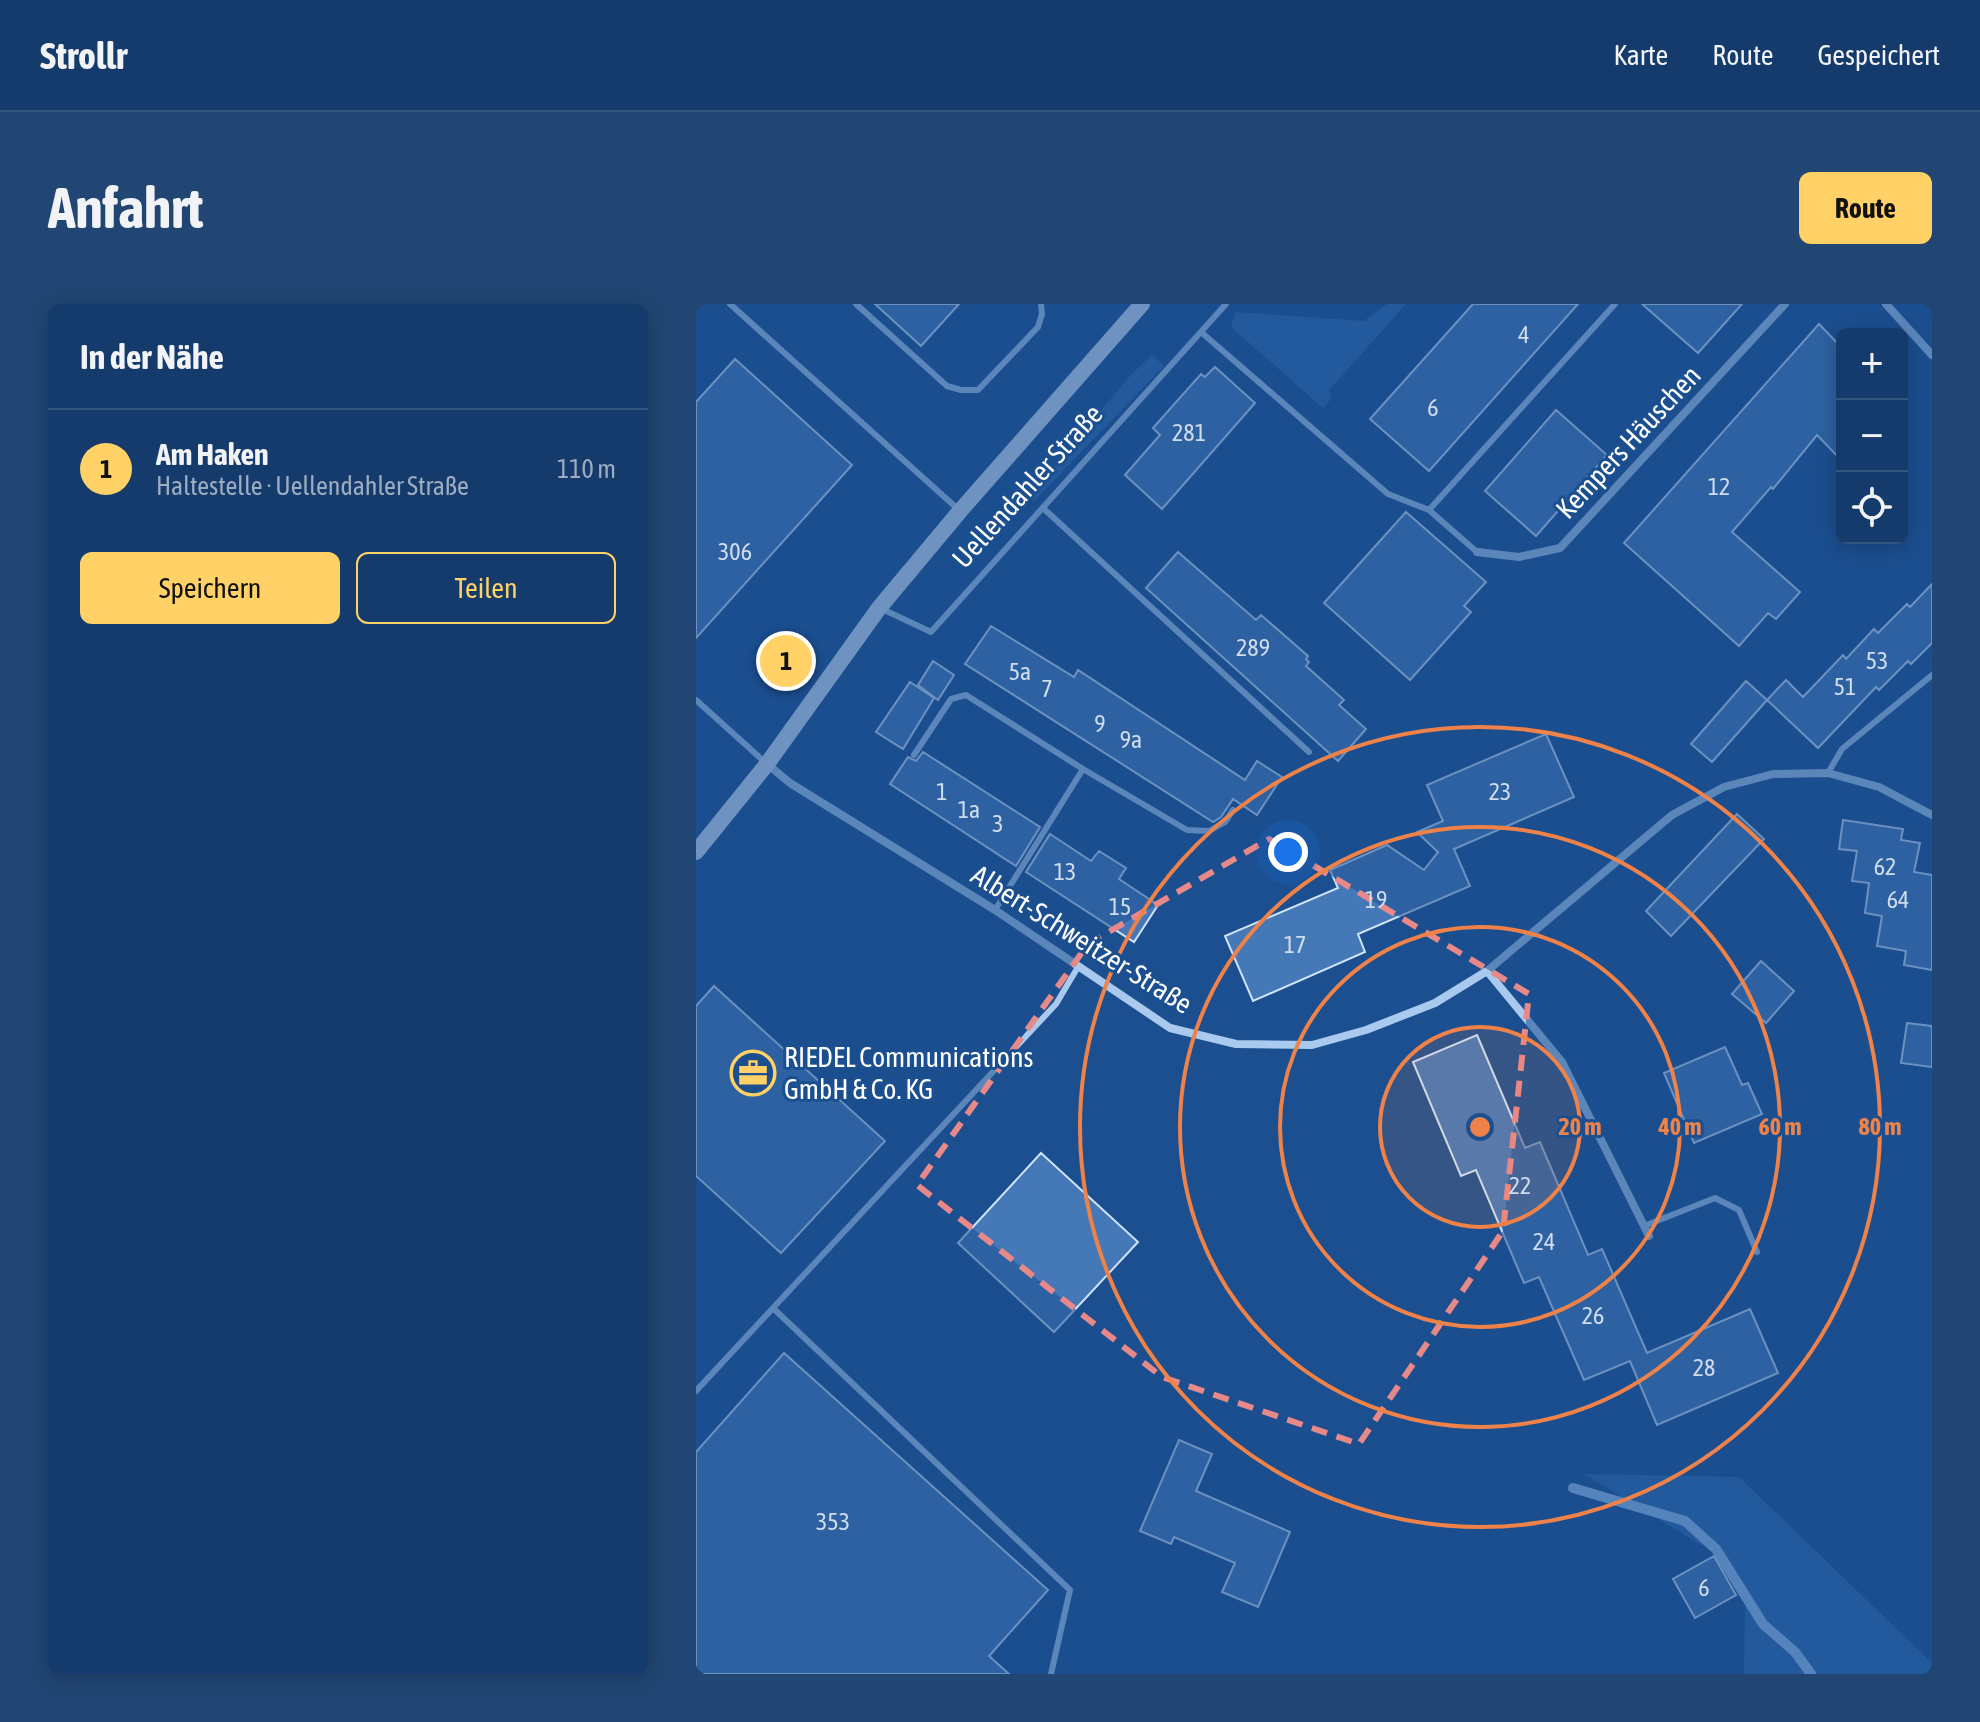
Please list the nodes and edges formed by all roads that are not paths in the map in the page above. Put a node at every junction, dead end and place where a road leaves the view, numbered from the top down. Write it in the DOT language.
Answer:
graph roads {
  1 [pos="730,304"];
  2 [pos="856,304"];
  3 [pos="1041,304"];
  4 [pos="1142,304"];
  5 [pos="1226,304"];
  6 [pos="1615,304"];
  7 [pos="1785,304"];
  8 [pos="1886,304"];
  9 [pos="1201,332"];
  10 [pos="1932,355"];
  11 [pos="1043,508"];
  12 [pos="1429,510"];
  13 [pos="960,511"];
  14 [pos="1477,552"];
  15 [pos="879,608"];
  16 [pos="1932,675"];
  17 [pos="696,700"];
  18 [pos="1309,752"];
  19 [pos="914,755"];
  20 [pos="767,764"];
  21 [pos="1083,769"];
  22 [pos="1828,773"];
  23 [pos="1233,810"];
  24 [pos="1932,815"];
  25 [pos="696,852"];
  26 [pos="995,910"];
  27 [pos="1078,967"];
  28 [pos="1487,971"];
  29 [pos="1644,1226"];
  30 [pos="1649,1236"];
  31 [pos="1757,1252"];
  32 [pos="773,1308"];
  33 [pos="696,1391"];
  34 [pos="1051,1674"];
  1 -- 13 [label="lane"];
  2 -- 3 [label="lane"];
  4 -- 13 [label="main road, Uellendahler Straße"];
  5 -- 9 [label="lane, Uellendahler Straße"];
  6 -- 12 [label="lane"];
  7 -- 14 [label="street, Kempers Häuschen"];
  8 -- 10 [label="street"];
  9 -- 11 [label="lane, Uellendahler Straße"];
  9 -- 12 [label="lane"];
  11 -- 15 [label="lane, Uellendahler Straße"];
  11 -- 18 [label="lane"];
  12 -- 14 [label="lane"];
  13 -- 15 [label="main road, Uellendahler Straße"];
  15 -- 20 [label="main road, Uellendahler Straße"];
  16 -- 22 [label="lane"];
  17 -- 20 [label="lane"];
  19 -- 21 [label="lane"];
  20 -- 25 [label="main road, Uellendahler Straße"];
  20 -- 26 [label="street, Albert-Schweitzer-Straße"];
  21 -- 23 [label="lane"];
  21 -- 26 [label="lane"];
  22 -- 24 [label="street, Albert-Schweitzer-Straße"];
  22 -- 28 [label="street, Albert-Schweitzer-Straße"];
  26 -- 27 [label="street, Albert-Schweitzer-Straße"];
  27 -- 28 [label="street, Albert-Schweitzer-Straße"];
  27 -- 32 [label="lane"];
  28 -- 29 [label="street"];
  29 -- 30 [label="street"];
  29 -- 31 [label="lane"];
  32 -- 33 [label="lane"];
  32 -- 34 [label="lane"];
}
